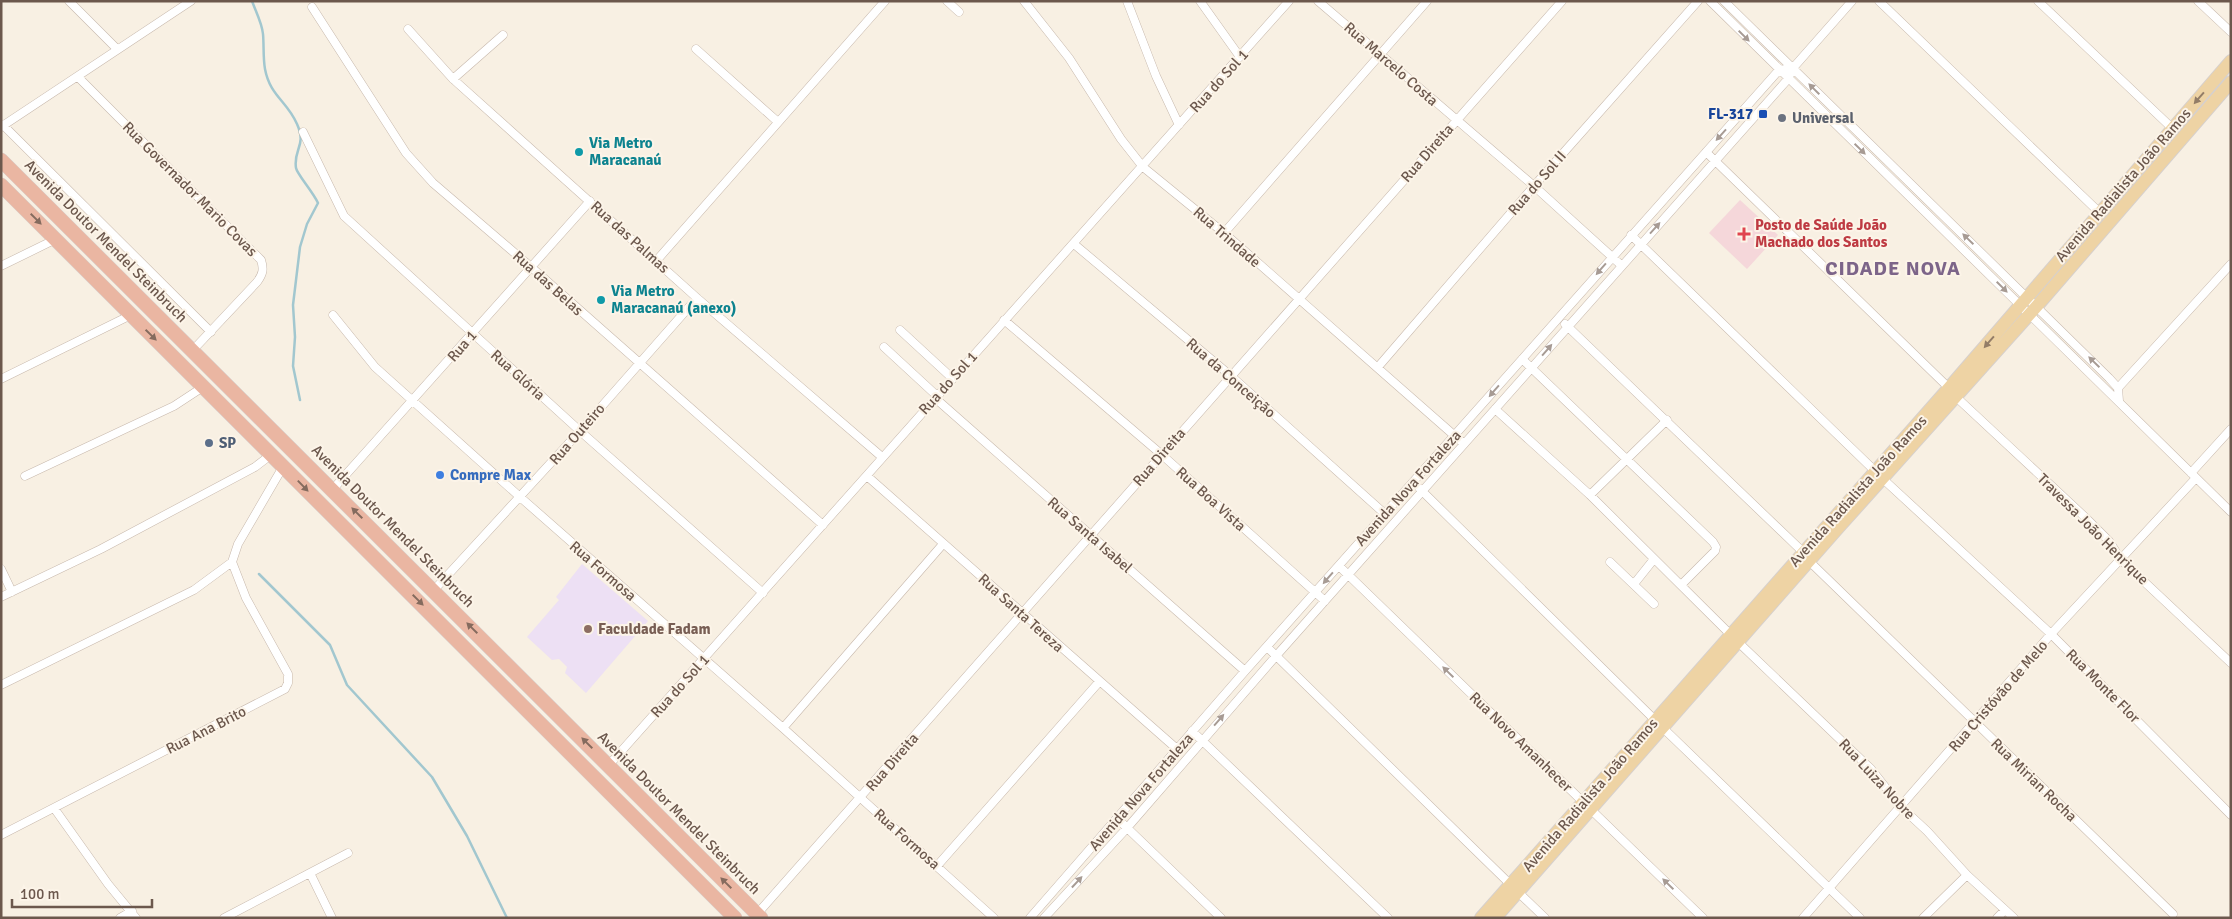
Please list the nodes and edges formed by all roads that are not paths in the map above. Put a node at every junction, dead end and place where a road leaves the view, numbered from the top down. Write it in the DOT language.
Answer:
graph roads {
  1 [pos="69,1"];
  2 [pos="191,1"];
  3 [pos="886,1"];
  4 [pos="947,1"];
  5 [pos="1024,1"];
  6 [pos="1127,1"];
  7 [pos="1200,1"];
  8 [pos="1289,1"];
  9 [pos="1318,1"];
  10 [pos="1427,1"];
  11 [pos="1562,1"];
  12 [pos="1698,1"];
  13 [pos="1710,1"];
  14 [pos="1724,1"];
  15 [pos="1852,1"];
  16 [pos="1879,1"];
  17 [pos="2038,1"];
  18 [pos="2198,1"];
  19 [pos="312,7"];
  20 [pos="960,12"];
  21 [pos="408,29"];
  22 [pos="2231,32"];
  23 [pos="503,34"];
  24 [pos="117,49"];
  25 [pos="696,49"];
  26 [pos="1380,54"];
  27 [pos="1240,57"];
  28 [pos="2231,61"];
  29 [pos="1793,68"];
  30 [pos="1779,70"];
  31 [pos="78,77"];
  32 [pos="453,78"];
  33 [pos="1788,79"];
  34 [pos="2231,82"];
  35 [pos="1845,120"];
  36 [pos="1456,121"];
  37 [pos="778,122"];
  38 [pos="1179,125"];
  39 [pos="2,126"];
  40 [pos="1838,128"];
  41 [pos="2172,128"];
  42 [pos="303,132"];
  43 [pos="1706,152"];
  44 [pos="1,160"];
  45 [pos="1715,161"];
  46 [pos="1143,167"];
  47 [pos="1,185"];
  48 [pos="1534,186"];
  49 [pos="1918,190"];
  50 [pos="1910,197"];
  51 [pos="590,201"];
  52 [pos="2099,212"];
  53 [pos="1224,233"];
  54 [pos="1631,235"];
  55 [pos="56,239"];
  56 [pos="1074,244"];
  57 [pos="1641,244"];
  58 [pos="1612,257"];
  59 [pos="657,260"];
  60 [pos="2231,264"];
  61 [pos="1621,265"];
  62 [pos="1,266"];
  63 [pos="1996,266"];
  64 [pos="531,267"];
  65 [pos="1989,273"];
  66 [pos="697,298"];
  67 [pos="1298,300"];
  68 [pos="2028,306"];
  69 [pos="131,315"];
  70 [pos="333,315"];
  71 [pos="1559,317"];
  72 [pos="1004,320"];
  73 [pos="1568,326"];
  74 [pos="900,330"];
  75 [pos="210,332"];
  76 [pos="472,334"];
  77 [pos="884,346"];
  78 [pos="193,350"];
  79 [pos="1522,359"];
  80 [pos="638,363"];
  81 [pos="1378,367"];
  82 [pos="1532,368"];
  83 [pos="1230,376"];
  84 [pos="952,378"];
  85 [pos="1,379"];
  86 [pos="204,386"];
  87 [pos="2118,388"];
  88 [pos="1952,392"];
  89 [pos="935,397"];
  90 [pos="414,401"];
  91 [pos="2119,401"];
  92 [pos="1495,409"];
  93 [pos="1667,420"];
  94 [pos="2231,429"];
  95 [pos="580,431"];
  96 [pos="1455,436"];
  97 [pos="1464,444"];
  98 [pos="272,454"];
  99 [pos="1161,454"];
  100 [pos="882,457"];
  101 [pos="1628,458"];
  102 [pos="284,465"];
  103 [pos="1879,475"];
  104 [pos="2194,475"];
  105 [pos="25,476"];
  106 [pos="867,476"];
  107 [pos="1414,483"];
  108 [pos="333,489"];
  109 [pos="1423,491"];
  110 [pos="1590,495"];
  111 [pos="520,497"];
  112 [pos="2231,512"];
  113 [pos="1385,514"];
  114 [pos="823,525"];
  115 [pos="1090,535"];
  116 [pos="943,544"];
  117 [pos="1806,556"];
  118 [pos="1654,559"];
  119 [pos="2121,560"];
  120 [pos="232,562"];
  121 [pos="1610,562"];
  122 [pos="1339,566"];
  123 [pos="1,568"];
  124 [pos="1348,575"];
  125 [pos="1634,584"];
  126 [pos="1681,585"];
  127 [pos="434,590"];
  128 [pos="12,592"];
  129 [pos="1315,593"];
  130 [pos="763,594"];
  131 [pos="1,597"];
  132 [pos="1324,601"];
  133 [pos="1654,604"];
  134 [pos="1022,614"];
  135 [pos="2051,634"];
  136 [pos="1735,639"];
  137 [pos="1267,647"];
  138 [pos="1276,656"];
  139 [pos="704,659"];
  140 [pos="2231,663"];
  141 [pos="1245,671"];
  142 [pos="1099,682"];
  143 [pos="1,685"];
  144 [pos="1975,722"];
  145 [pos="1659,724"];
  146 [pos="783,728"];
  147 [pos="1192,731"];
  148 [pos="1202,740"];
  149 [pos="1177,749"];
  150 [pos="608,765"];
  151 [pos="860,798"];
  152 [pos="1587,806"];
  153 [pos="54,808"];
  154 [pos="1901,808"];
  155 [pos="2231,815"];
  156 [pos="1118,820"];
  157 [pos="1127,828"];
  158 [pos="1,834"];
  159 [pos="348,853"];
  160 [pos="937,866"];
  161 [pos="310,874"];
  162 [pos="1967,875"];
  163 [pos="1829,888"];
  164 [pos="1515,889"];
  165 [pos="2005,910"];
  166 [pos="2173,914"];
  167 [pos="134,915"];
  168 [pos="759,916"];
  169 [pos="120,918"];
  170 [pos="224,918"];
  171 [pos="332,918"];
  172 [pos="735,918"];
  173 [pos="994,918"];
  174 [pos="1030,918"];
  175 [pos="1044,918"];
  176 [pos="1221,918"];
  177 [pos="1388,918"];
  178 [pos="1481,918"];
  179 [pos="1496,918"];
  180 [pos="1545,918"];
  181 [pos="1703,918"];
  182 [pos="1803,918"];
  183 [pos="1860,918"];
  184 [pos="1923,918"];
  185 [pos="1997,918"];
  186 [pos="2014,918"];
  1 -- 24 [label="street"];
  2 -- 24 [label="street"];
  3 -- 37 [label="street"];
  4 -- 20 [label="street"];
  5 -- 46 [label="street, Rua Trindade"];
  6 -- 38 [label="street"];
  7 -- 27 [label="street"];
  8 -- 27 [label="street, Rua do Sol 1"];
  9 -- 26 [label="street, Rua Marcelo Costa"];
  10 -- 26 [label="street"];
  11 -- 36 [label="street, Rua Direita"];
  12 -- 48 [label="street, Rua do Sol II"];
  13 -- 30 [label="street, one-way"];
  14 -- 29 [label="street"];
  15 -- 29 [label="street, Avenida Nova Fortaleza"];
  16 -- 52 [label="street"];
  17 -- 41 [label="street"];
  18 -- 22 [label="street"];
  19 -- 64 [label="street, Rua das Belas"];
  21 -- 32 [label="street, Rua das Palmas"];
  23 -- 32 [label="street"];
  24 -- 31 [label="street"];
  25 -- 37 [label="street"];
  26 -- 36 [label="street, Rua Marcelo Costa"];
  26 -- 53 [label="street"];
  27 -- 38 [label="street, Rua do Sol 1"];
  28 -- 41 [label="main road, Avenida Radialista João Ramos, one-way"];
  29 -- 30 [label="street"];
  29 -- 33 [label="street, Avenida Nova Fortaleza"];
  35 -- 29 [label="street, one-way"];
  30 -- 33 [label="street"];
  30 -- 43 [label="street, Avenida Nova Fortaleza, one-way"];
  31 -- 39 [label="street"];
  31 -- 75 [label="street, Rua Governador Mario Covas"];
  32 -- 51 [label="street, Rua das Palmas"];
  33 -- 40 [label="street"];
  33 -- 45 [label="street, Avenida Nova Fortaleza"];
  34 -- 68 [label="main road, Avenida Radialista João Ramos"];
  35 -- 40 [label="street"];
  35 -- 49 [label="street"];
  36 -- 48 [label="street, Rua Marcelo Costa"];
  36 -- 67 [label="street, Rua Direita"];
  37 -- 59 [label="street"];
  38 -- 46 [label="street, Rua do Sol 1"];
  39 -- 75 [label="street"];
  40 -- 50 [label="street, one-way"];
  41 -- 52 [label="main road, Avenida Radialista João Ramos"];
  42 -- 76 [label="street, Rua Glória"];
  43 -- 45 [label="street, Travessa João Henrique"];
  43 -- 54 [label="street, Avenida Nova Fortaleza"];
  44 -- 78 [label="highway, Avenida Doutor Mendel Steinbruch"];
  57 -- 45 [label="street, Avenida Nova Fortaleza, one-way"];
  45 -- 88 [label="street, Travessa João Henrique"];
  46 -- 53 [label="street, Rua Trindade"];
  46 -- 56 [label="street, Rua do Sol 1"];
  47 -- 55 [label="highway, one-way"];
  48 -- 58 [label="street, Rua Marcelo Costa"];
  48 -- 81 [label="street, Rua do Sol II"];
  49 -- 50 [label="street"];
  63 -- 49 [label="street, one-way"];
  50 -- 65 [label="street"];
  51 -- 59 [label="street, Rua das Palmas"];
  51 -- 64 [label="street, Rua 1"];
  52 -- 68 [label="main road, Avenida Radialista João Ramos"];
  53 -- 67 [label="street, Rua Trindade"];
  54 -- 57 [label="street, Rua Monte Flor"];
  54 -- 58 [label="street, Avenida Nova Fortaleza"];
  55 -- 62 [label="street"];
  55 -- 69 [label="highway"];
  56 -- 72 [label="street, Rua do Sol 1"];
  56 -- 83 [label="street, Rua da Conceição"];
  57 -- 61 [label="street, Avenida Nova Fortaleza"];
  57 -- 103 [label="street, Rua Monte Flor"];
  58 -- 61 [label="street, Rua Marcelo Costa"];
  58 -- 71 [label="street, Avenida Nova Fortaleza, one-way"];
  59 -- 66 [label="street, Rua das Palmas"];
  60 -- 87 [label="street"];
  61 -- 73 [label="street, Avenida Nova Fortaleza"];
  63 -- 65 [label="street"];
  63 -- 68 [label="street"];
  64 -- 76 [label="street, Rua 1"];
  64 -- 80 [label="street, Rua das Belas"];
  65 -- 68 [label="street, one-way"];
  66 -- 80 [label="street, Rua Outeiro"];
  66 -- 100 [label="street, Rua das Palmas"];
  67 -- 81 [label="street, Rua Trindade"];
  67 -- 83 [label="street, Rua Direita"];
  87 -- 68 [label="street, one-way"];
  68 -- 88 [label="main road, Avenida Radialista João Ramos"];
  68 -- 91 [label="street"];
  69 -- 85 [label="street"];
  69 -- 86 [label="highway, one-way"];
  70 -- 90 [label="street, Rua Formosa"];
  71 -- 73 [label="street, Rua Mirian Rocha"];
  71 -- 79 [label="street, Avenida Nova Fortaleza"];
  72 -- 84 [label="street, Rua do Sol 1"];
  72 -- 99 [label="street, Rua Boa Vista"];
  82 -- 73 [label="street, Avenida Nova Fortaleza, one-way"];
  73 -- 93 [label="street, Rua Mirian Rocha"];
  74 -- 84 [label="street"];
  75 -- 78 [label="street, Rua Governador Mario Covas"];
  76 -- 90 [label="street, Rua 1"];
  76 -- 95 [label="street, Rua Glória"];
  77 -- 89 [label="street, Rua Santa Isabel"];
  78 -- 108 [label="highway, Avenida Doutor Mendel Steinbruch"];
  79 -- 82 [label="street"];
  79 -- 96 [label="street, Avenida Nova Fortaleza, one-way"];
  80 -- 95 [label="street, Rua Outeiro"];
  80 -- 114 [label="street, Rua das Belas"];
  81 -- 96 [label="street, Rua Trindade"];
  82 -- 92 [label="street, Avenida Nova Fortaleza"];
  82 -- 101 [label="street"];
  83 -- 99 [label="street, Rua Direita"];
  83 -- 113 [label="street, Rua da Conceição"];
  84 -- 89 [label="street, Rua do Sol 1"];
  86 -- 98 [label="highway"];
  86 -- 105 [label="street"];
  87 -- 91 [label="street"];
  88 -- 103 [label="main road, Avenida Radialista João Ramos"];
  88 -- 119 [label="street, Travessa João Henrique"];
  89 -- 100 [label="street, Rua do Sol 1"];
  89 -- 115 [label="street, Rua Santa Isabel"];
  90 -- 108 [label="street, Rua 1"];
  90 -- 111 [label="street, Rua Formosa"];
  91 -- 104 [label="street"];
  92 -- 97 [label="street, Avenida Nova Fortaleza"];
  92 -- 110 [label="street, Rua Luiza Nobre"];
  93 -- 101 [label="street"];
  93 -- 117 [label="street, Rua Mirian Rocha"];
  94 -- 104 [label="street, Rua Cristóvão de Melo"];
  95 -- 111 [label="street, Rua Outeiro"];
  95 -- 130 [label="street, Rua Glória"];
  96 -- 97 [label="street, Rua Trindade"];
  96 -- 107 [label="street, Avenida Nova Fortaleza"];
  97 -- 109 [label="street, Avenida Nova Fortaleza"];
  98 -- 102 [label="highway"];
  98 -- 128 [label="street"];
  99 -- 115 [label="street, Rua Direita"];
  99 -- 129 [label="street, Rua Boa Vista"];
  100 -- 106 [label="street, Rua do Sol 1"];
  101 -- 110 [label="street"];
  101 -- 126 [label="street"];
  102 -- 120 [label="street"];
  102 -- 172 [label="highway, one-way"];
  103 -- 117 [label="main road, Avenida Radialista João Ramos"];
  103 -- 135 [label="street, Rua Monte Flor"];
  104 -- 112 [label="street"];
  104 -- 119 [label="street, Rua Cristóvão de Melo"];
  106 -- 114 [label="street, Rua do Sol 1"];
  106 -- 116 [label="street, Rua Santa Tereza"];
  107 -- 109 [label="street"];
  107 -- 113 [label="street, Avenida Nova Fortaleza"];
  127 -- 108 [label="highway, Avenida Doutor Mendel Steinbruch, one-way"];
  109 -- 124 [label="street, Avenida Nova Fortaleza"];
  109 -- 145 [label="street"];
  110 -- 118 [label="street, Rua Luiza Nobre"];
  111 -- 127 [label="street, Rua Outeiro"];
  111 -- 139 [label="street, Rua Formosa"];
  113 -- 122 [label="street, Avenida Nova Fortaleza"];
  114 -- 130 [label="street, Rua do Sol 1"];
  115 -- 134 [label="street, Rua Direita"];
  115 -- 141 [label="street, Rua Santa Isabel"];
  116 -- 134 [label="street, Rua Santa Tereza"];
  116 -- 146 [label="street"];
  117 -- 136 [label="main road, Avenida Radialista João Ramos"];
  117 -- 144 [label="street, Rua Mirian Rocha"];
  118 -- 125 [label="street"];
  118 -- 126 [label="street, Rua Luiza Nobre"];
  119 -- 135 [label="street, Rua Cristóvão de Melo"];
  119 -- 140 [label="street, Travessa João Henrique"];
  120 -- 143 [label="street"];
  120 -- 153 [label="street, Rua Ana Brito"];
  121 -- 125 [label="street"];
  122 -- 124 [label="street, Rua Novo Amanhecer"];
  122 -- 129 [label="street, Avenida Nova Fortaleza, one-way"];
  123 -- 128 [label="street"];
  124 -- 132 [label="street, Avenida Nova Fortaleza"];
  152 -- 124 [label="street, Rua Novo Amanhecer, one-way"];
  125 -- 133 [label="street"];
  126 -- 136 [label="street, Rua Luiza Nobre"];
  150 -- 127 [label="highway, Avenida Doutor Mendel Steinbruch, one-way"];
  128 -- 131 [label="street"];
  129 -- 132 [label="street, Rua Boa Vista"];
  129 -- 137 [label="street, Avenida Nova Fortaleza"];
  130 -- 139 [label="street, Rua do Sol 1"];
  132 -- 138 [label="street, Avenida Nova Fortaleza"];
  134 -- 142 [label="street, Rua Santa Tereza"];
  134 -- 151 [label="street, Rua Direita"];
  135 -- 144 [label="street, Rua Cristóvão de Melo"];
  135 -- 155 [label="street, Rua Monte Flor"];
  136 -- 145 [label="main road, Avenida Radialista João Ramos"];
  136 -- 154 [label="street, Rua Luiza Nobre"];
  137 -- 138 [label="street"];
  137 -- 141 [label="street, Avenida Nova Fortaleza"];
  148 -- 138 [label="street, Avenida Nova Fortaleza, one-way"];
  138 -- 164 [label="street"];
  139 -- 146 [label="street, Rua Formosa"];
  139 -- 150 [label="street, Rua do Sol 1"];
  141 -- 147 [label="street, Avenida Nova Fortaleza"];
  142 -- 149 [label="street, Rua Santa Tereza"];
  142 -- 160 [label="street"];
  144 -- 154 [label="street, Rua Cristóvão de Melo"];
  144 -- 166 [label="street, Rua Mirian Rocha"];
  145 -- 152 [label="main road, Avenida Radialista João Ramos"];
  145 -- 163 [label="street"];
  146 -- 151 [label="street, Rua Formosa"];
  147 -- 148 [label="street"];
  147 -- 149 [label="street, Avenida Nova Fortaleza"];
  148 -- 157 [label="street, Avenida Nova Fortaleza"];
  148 -- 177 [label="street"];
  149 -- 156 [label="street, Avenida Nova Fortaleza"];
  168 -- 150 [label="highway, Avenida Doutor Mendel Steinbruch, one-way"];
  151 -- 160 [label="street, Rua Formosa"];
  151 -- 168 [label="street, Rua Direita"];
  152 -- 164 [label="main road, Avenida Radialista João Ramos"];
  181 -- 152 [label="street, Rua Novo Amanhecer, one-way"];
  153 -- 158 [label="street, Rua Ana Brito"];
  153 -- 167 [label="street"];
  154 -- 162 [label="street, Rua Luiza Nobre"];
  154 -- 163 [label="street, Rua Cristóvão de Melo"];
  156 -- 157 [label="street"];
  156 -- 174 [label="street, Avenida Nova Fortaleza"];
  175 -- 157 [label="street, Avenida Nova Fortaleza, one-way"];
  157 -- 176 [label="street"];
  159 -- 161 [label="street"];
  160 -- 173 [label="street, Rua Formosa"];
  161 -- 170 [label="street"];
  161 -- 171 [label="street"];
  162 -- 165 [label="street, Rua Luiza Nobre"];
  162 -- 184 [label="street"];
  163 -- 182 [label="street, Rua Cristóvão de Melo"];
  163 -- 183 [label="street"];
  164 -- 178 [label="main road, Avenida Radialista João Ramos"];
  164 -- 179 [label="main road, Avenida Radialista João Ramos"];
  164 -- 180 [label="street"];
  165 -- 185 [label="street"];
  165 -- 186 [label="street, Rua Luiza Nobre"];
  167 -- 169 [label="street"];
}
